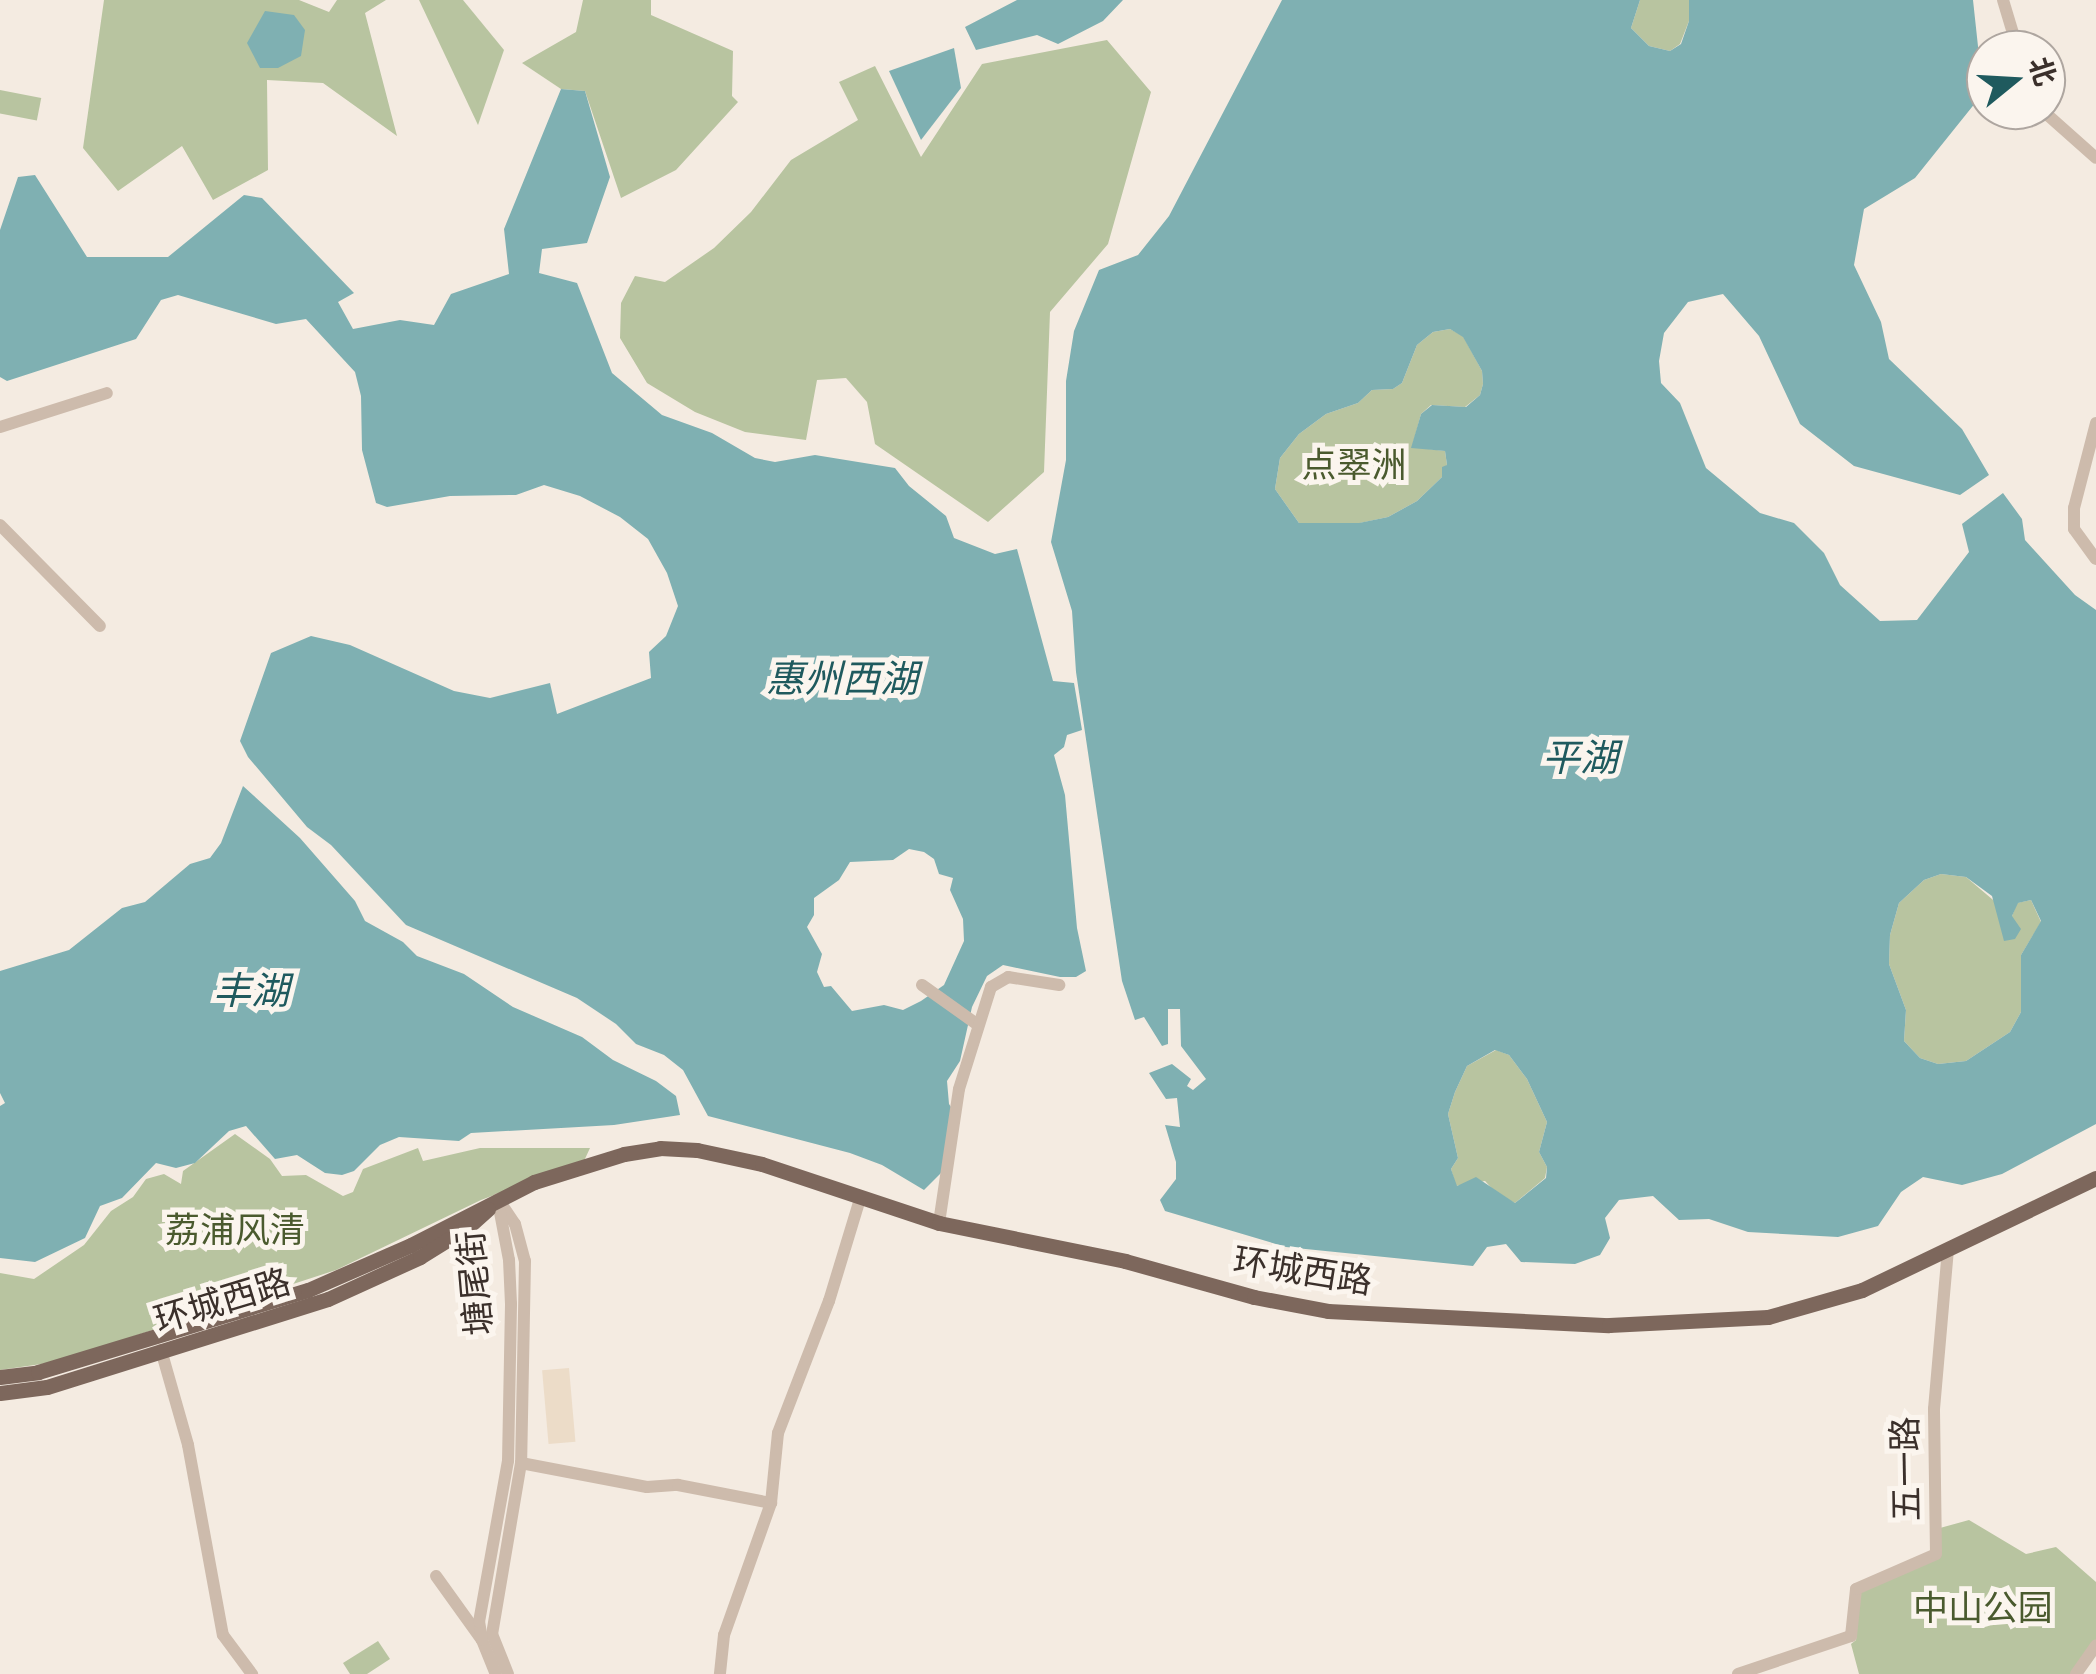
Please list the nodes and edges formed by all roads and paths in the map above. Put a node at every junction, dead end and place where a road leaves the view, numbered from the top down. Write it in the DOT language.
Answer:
graph roads {
  1 [pos="2003,0"];
  2 [pos="2012,30"];
  3 [pos="2064,130"];
  4 [pos="2096,158"];
  5 [pos="107,392"];
  6 [pos="2096,423"];
  7 [pos="0,427"];
  8 [pos="0,525"];
  9 [pos="2096,559"];
  10 [pos="100,626"];
  11 [pos="922,985"];
  12 [pos="1059,985"];
  13 [pos="978,1024"];
  14 [pos="2096,1178"];
  15 [pos="860,1199"];
  16 [pos="498,1200"];
  17 [pos="939,1222"];
  18 [pos="1948,1249"];
  19 [pos="161,1350"];
  20 [pos="0,1377"];
  21 [pos="0,1394"];
  22 [pos="521,1463"];
  23 [pos="771,1503"];
  24 [pos="436,1576"];
  25 [pos="482,1640"];
  26 [pos="2096,1645"];
  27 [pos="1742,1673"];
  28 [pos="252,1674"];
  29 [pos="496,1674"];
  30 [pos="508,1674"];
  31 [pos="720,1674"];
  32 [pos="2076,1674"];
  1 -- 2 [label="street"];
  3 -- 4 [label="street"];
  5 -- 7 [label="street"];
  6 -- 9 [label="street"];
  8 -- 10 [label="street"];
  11 -- 13 [label="street"];
  12 -- 13 [label="street"];
  13 -- 17 [label="street"];
  14 -- 18 [label="main road, 环城西路"];
  15 -- 16 [label="main road, 环城西路"];
  15 -- 17 [label="main road, 环城西路"];
  15 -- 23 [label="street"];
  16 -- 19 [label="main road, 环城西路"];
  16 -- 20 [label="main road, 环城西路"];
  16 -- 22 [label="street, 塘尾街"];
  16 -- 25 [label="street, 塘尾街"];
  17 -- 18 [label="main road, 环城西路"];
  18 -- 27 [label="street, 五一路"];
  19 -- 21 [label="main road, 环城西路"];
  19 -- 28 [label="street"];
  22 -- 23 [label="street"];
  22 -- 30 [label="street, 塘尾街"];
  23 -- 31 [label="street"];
  24 -- 25 [label="street"];
  25 -- 29 [label="street"];
  26 -- 32 [label="street"];
}
